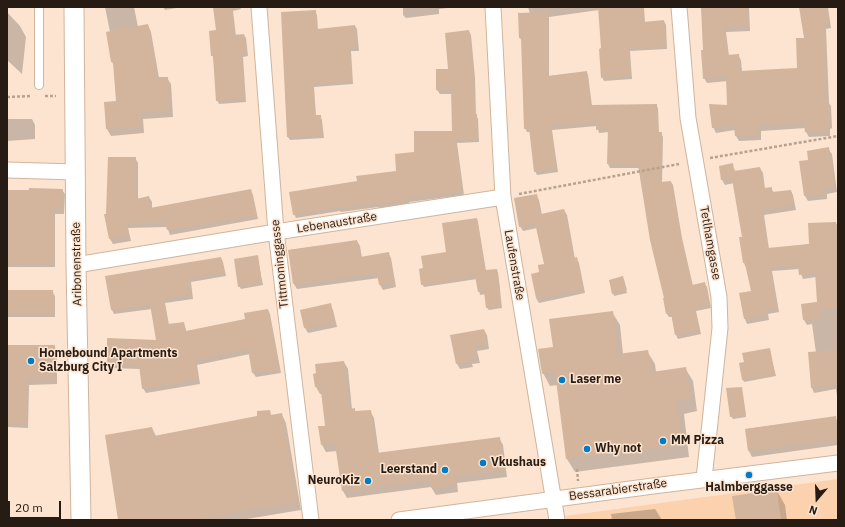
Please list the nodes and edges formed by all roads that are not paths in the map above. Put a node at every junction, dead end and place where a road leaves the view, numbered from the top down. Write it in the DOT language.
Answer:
graph roads {
  1 [pos="39,7"];
  2 [pos="74,7"];
  3 [pos="259,7"];
  4 [pos="493,7"];
  5 [pos="679,7"];
  6 [pos="39,85"];
  7 [pos="7,170"];
  8 [pos="76,172"];
  9 [pos="503,198"];
  10 [pos="276,232"];
  11 [pos="76,265"];
  12 [pos="838,463"];
  13 [pos="704,479"];
  14 [pos="554,499"];
  15 [pos="81,520"];
  16 [pos="311,520"];
  17 [pos="398,520"];
  18 [pos="557,520"];
  1 -- 6 [label="lane"];
  2 -- 8 [label="street, Aribonenstraße"];
  3 -- 10 [label="street, Tittmoninggasse"];
  4 -- 9 [label="street, Laufenstraße"];
  5 -- 13 [label="street, Tetlhamgasse"];
  7 -- 8 [label="street"];
  8 -- 11 [label="street, Aribonenstraße"];
  9 -- 10 [label="street, Lebenaustraße"];
  9 -- 14 [label="street, Laufenstraße"];
  10 -- 11 [label="street, Lebenaustraße"];
  10 -- 16 [label="street, Tittmoninggasse"];
  11 -- 15 [label="street, Aribonenstraße"];
  12 -- 13 [label="street, Bessarabierstraße"];
  13 -- 14 [label="street, Bessarabierstraße"];
  14 -- 17 [label="street, Bessarabierstraße"];
  14 -- 18 [label="street, Laufenstraße"];
}
